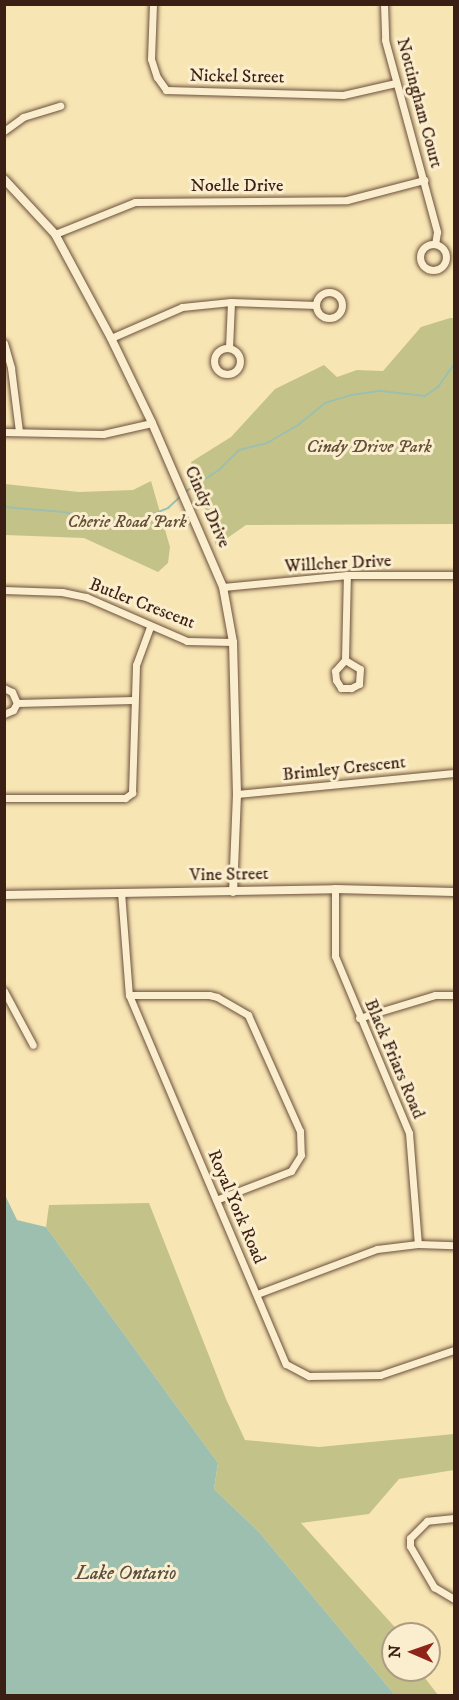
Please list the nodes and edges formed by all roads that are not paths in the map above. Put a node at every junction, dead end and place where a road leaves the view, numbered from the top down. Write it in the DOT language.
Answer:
graph roads {
  1 [pos="153,4"];
  2 [pos="384,4"];
  3 [pos="396,83"];
  4 [pos="60,106"];
  5 [pos="4,131"];
  6 [pos="4,179"];
  7 [pos="424,180"];
  8 [pos="55,234"];
  9 [pos="435,244"];
  10 [pos="231,302"];
  11 [pos="316,304"];
  12 [pos="111,338"];
  13 [pos="4,343"];
  14 [pos="229,348"];
  15 [pos="152,423"];
  16 [pos="19,431"];
  17 [pos="4,432"];
  18 [pos="347,575"];
  19 [pos="454,575"];
  20 [pos="223,586"];
  21 [pos="4,590"];
  22 [pos="150,627"];
  23 [pos="233,642"];
  24 [pos="345,660"];
  25 [pos="4,688"];
  26 [pos="133,700"];
  27 [pos="17,703"];
  28 [pos="4,714"];
  29 [pos="454,773"];
  30 [pos="237,794"];
  31 [pos="4,798"];
  32 [pos="335,889"];
  33 [pos="121,892"];
  34 [pos="233,892"];
  35 [pos="454,892"];
  36 [pos="4,895"];
  37 [pos="4,992"];
  38 [pos="129,995"];
  39 [pos="454,995"];
  40 [pos="359,1018"];
  41 [pos="33,1045"];
  42 [pos="216,1200"];
  43 [pos="418,1244"];
  44 [pos="454,1245"];
  45 [pos="257,1294"];
  46 [pos="454,1350"];
  47 [pos="454,1518"];
  48 [pos="454,1599"];
  1 -- 3 [label="street, Nickel Street"];
  2 -- 3 [label="street, Nottingham Court"];
  3 -- 7 [label="street, Nottingham Court"];
  4 -- 5 [label="street"];
  6 -- 8 [label="street, Cindy Drive"];
  7 -- 8 [label="street, Noelle Drive"];
  7 -- 9 [label="street, Nottingham Court"];
  8 -- 12 [label="street, Cindy Drive"];
  10 -- 11 [label="street"];
  10 -- 12 [label="street"];
  10 -- 14 [label="street"];
  12 -- 15 [label="street, Cindy Drive"];
  13 -- 16 [label="street"];
  15 -- 16 [label="street"];
  15 -- 20 [label="street, Cindy Drive"];
  16 -- 17 [label="street"];
  18 -- 19 [label="street, Willcher Drive"];
  18 -- 20 [label="street, Willcher Drive"];
  18 -- 24 [label="street"];
  20 -- 23 [label="street, Cindy Drive"];
  21 -- 22 [label="street, Butler Crescent"];
  22 -- 23 [label="street, Butler Crescent"];
  22 -- 26 [label="street"];
  23 -- 30 [label="street, Cindy Drive"];
  25 -- 27 [label="street"];
  26 -- 27 [label="street"];
  26 -- 31 [label="street"];
  27 -- 28 [label="street"];
  29 -- 30 [label="street, Brimley Crescent"];
  30 -- 34 [label="street, Cindy Drive"];
  32 -- 34 [label="street, Vine Street"];
  32 -- 35 [label="street, Vine Street"];
  32 -- 40 [label="street, Black Friars Road"];
  33 -- 34 [label="street, Vine Street"];
  33 -- 36 [label="street, Vine Street"];
  33 -- 38 [label="street, Royal York Road"];
  37 -- 41 [label="street"];
  38 -- 42 [label="street, Royal York Road"];
  38 -- 42 [label="street"];
  39 -- 40 [label="street"];
  40 -- 43 [label="street, Black Friars Road"];
  42 -- 45 [label="street, Royal York Road"];
  43 -- 44 [label="street"];
  43 -- 45 [label="street"];
  45 -- 46 [label="street, Royal York Road"];
  47 -- 48 [label="street"];
}
